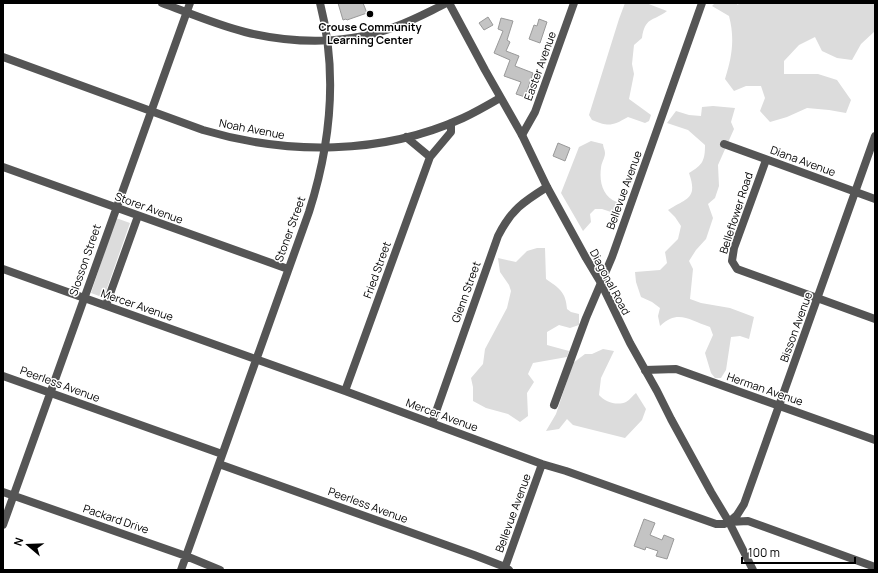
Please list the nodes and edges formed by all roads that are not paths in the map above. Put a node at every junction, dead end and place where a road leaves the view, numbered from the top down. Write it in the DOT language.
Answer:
graph roads {
  1 [pos="162,3"];
  2 [pos="190,3"];
  3 [pos="320,3"];
  4 [pos="448,3"];
  5 [pos="574,3"];
  6 [pos="702,3"];
  7 [pos="187,12"];
  8 [pos="328,40"];
  9 [pos="3,57"];
  10 [pos="500,98"];
  11 [pos="151,110"];
  12 [pos="451,123"];
  13 [pos="522,135"];
  14 [pos="406,136"];
  15 [pos="875,136"];
  16 [pos="724,144"];
  17 [pos="325,147"];
  18 [pos="430,157"];
  19 [pos="766,160"];
  20 [pos="3,167"];
  21 [pos="547,187"];
  22 [pos="855,192"];
  23 [pos="875,199"];
  24 [pos="116,208"];
  25 [pos="138,216"];
  26 [pos="3,269"];
  27 [pos="288,269"];
  28 [pos="601,283"];
  29 [pos="84,298"];
  30 [pos="818,299"];
  31 [pos="106,305"];
  32 [pos="875,319"];
  33 [pos="256,359"];
  34 [pos="646,370"];
  35 [pos="3,376"];
  36 [pos="345,391"];
  37 [pos="50,393"];
  38 [pos="554,405"];
  39 [pos="780,406"];
  40 [pos="432,423"];
  41 [pos="875,440"];
  42 [pos="222,454"];
  43 [pos="219,464"];
  44 [pos="542,464"];
  45 [pos="3,492"];
  46 [pos="14,495"];
  47 [pos="729,522"];
  48 [pos="3,525"];
  49 [pos="186,556"];
  50 [pos="875,566"];
  51 [pos="506,569"];
  52 [pos="181,570"];
  53 [pos="220,570"];
  54 [pos="754,570"];
  1 -- 7 [label="street"];
  2 -- 7 [label="street, Slosson Street"];
  3 -- 8 [label="street, Stoner Street"];
  4 -- 8 [label="street"];
  4 -- 10 [label="street, Diagonal Road"];
  5 -- 13 [label="street, Easter Avenue"];
  6 -- 28 [label="street, Bellevue Avenue"];
  7 -- 8 [label="street"];
  7 -- 11 [label="street, Slosson Street"];
  8 -- 17 [label="street, Stoner Street"];
  9 -- 11 [label="street, Noah Avenue"];
  10 -- 12 [label="street, Noah Avenue"];
  10 -- 13 [label="street, Diagonal Road"];
  11 -- 17 [label="street, Noah Avenue"];
  11 -- 24 [label="street, Slosson Street"];
  12 -- 14 [label="street, Noah Avenue"];
  12 -- 18 [label="street, Fried Street"];
  13 -- 21 [label="street, Diagonal Road"];
  14 -- 17 [label="street, Noah Avenue"];
  14 -- 18 [label="street"];
  15 -- 22 [label="street, Bisson Avenue"];
  16 -- 19 [label="street, Diana Avenue"];
  17 -- 27 [label="street, Stoner Street"];
  18 -- 36 [label="street, Fried Street"];
  19 -- 22 [label="street, Diana Avenue"];
  19 -- 30 [label="street, Belleflower Road"];
  20 -- 24 [label="street, Storer Avenue"];
  21 -- 28 [label="street, Diagonal Road"];
  21 -- 40 [label="street, Glenn Street"];
  22 -- 23 [label="street, Diana Avenue"];
  22 -- 30 [label="street, Bisson Avenue"];
  24 -- 25 [label="street, Storer Avenue"];
  24 -- 29 [label="street, Slosson Street"];
  25 -- 27 [label="street, Storer Avenue"];
  25 -- 31 [label="street"];
  26 -- 29 [label="street, Mercer Avenue"];
  27 -- 33 [label="street, Stoner Street"];
  28 -- 34 [label="street, Diagonal Road"];
  28 -- 38 [label="street, Bellevue Avenue"];
  29 -- 31 [label="street, Mercer Avenue"];
  29 -- 37 [label="street, Slosson Street"];
  30 -- 32 [label="street, Belleflower Road"];
  30 -- 39 [label="street, Bisson Avenue"];
  31 -- 33 [label="street, Mercer Avenue"];
  33 -- 36 [label="street, Mercer Avenue"];
  33 -- 42 [label="street, Stoner Street"];
  34 -- 39 [label="street, Herman Avenue"];
  34 -- 47 [label="street, Diagonal Road"];
  35 -- 37 [label="street, Peerless Avenue"];
  36 -- 40 [label="street, Mercer Avenue"];
  37 -- 42 [label="street, Peerless Avenue"];
  37 -- 46 [label="street, Slosson Street"];
  39 -- 41 [label="street, Herman Avenue"];
  39 -- 47 [label="street, Bisson Avenue"];
  40 -- 44 [label="street, Mercer Avenue"];
  42 -- 43 [label="street, Stoner Street"];
  43 -- 49 [label="street"];
  43 -- 51 [label="street, Peerless Avenue"];
  44 -- 47 [label="street, Mercer Avenue"];
  44 -- 51 [label="street, Bellevue Avenue"];
  45 -- 46 [label="street, Packard Drive"];
  46 -- 48 [label="street, Slosson Street"];
  46 -- 49 [label="street, Packard Drive"];
  47 -- 50 [label="street, Mercer Avenue"];
  47 -- 54 [label="street, Diagonal Road"];
  49 -- 52 [label="street"];
  49 -- 53 [label="street, Packard Drive"];
}
